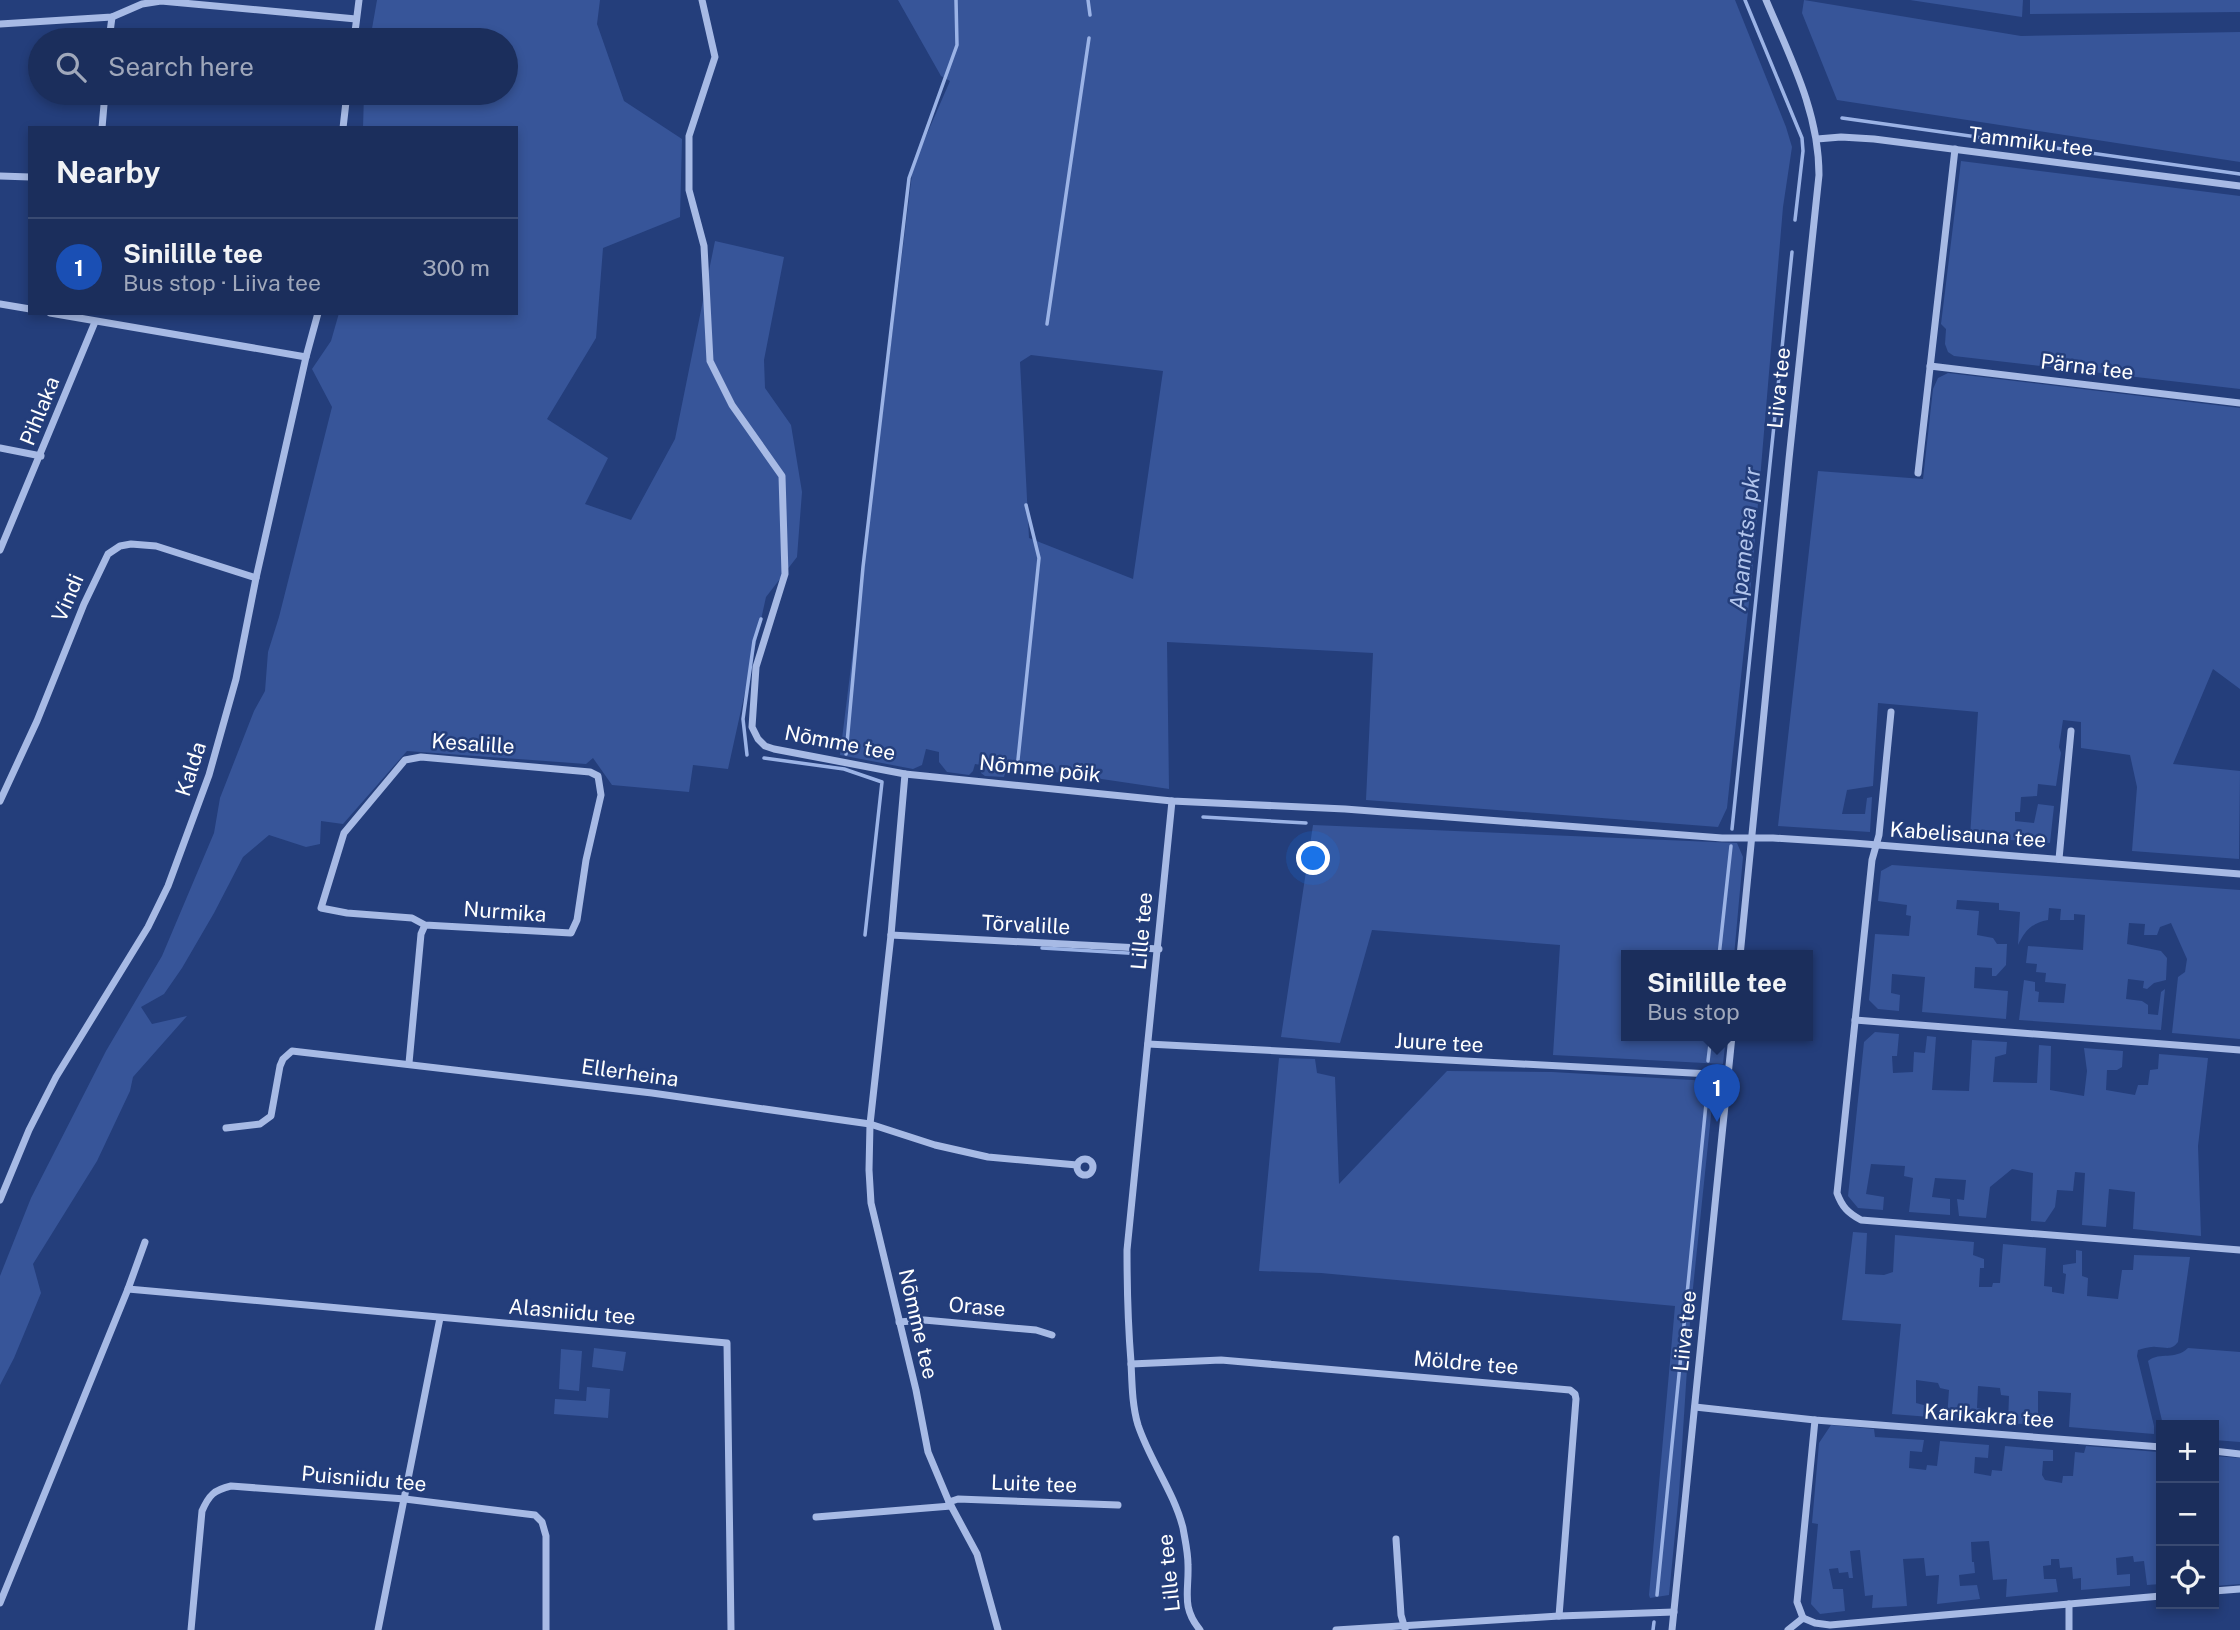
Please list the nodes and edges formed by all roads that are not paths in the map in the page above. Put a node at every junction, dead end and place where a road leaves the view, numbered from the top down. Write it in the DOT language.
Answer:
graph roads {
  1 [pos="359,0"];
  2 [pos="702,0"];
  3 [pos="1766,0"];
  4 [pos="112,17"];
  5 [pos="356,19"];
  6 [pos="0,24"];
  7 [pos="111,28"];
  8 [pos="355,28"];
  9 [pos="104,105"];
  10 [pos="346,105"];
  11 [pos="102,126"];
  12 [pos="343,126"];
  13 [pos="1817,139"];
  14 [pos="1955,149"];
  15 [pos="0,176"];
  16 [pos="28,177"];
  17 [pos="2240,186"];
  18 [pos="0,304"];
  19 [pos="28,309"];
  20 [pos="60,315"];
  21 [pos="317,315"];
  22 [pos="95,322"];
  23 [pos="306,358"];
  24 [pos="1930,366"];
  25 [pos="2240,402"];
  26 [pos="0,448"];
  27 [pos="41,456"];
  28 [pos="1918,473"];
  29 [pos="0,550"];
  30 [pos="256,578"];
  31 [pos="1891,712"];
  32 [pos="2071,731"];
  33 [pos="905,774"];
  34 [pos="601,785"];
  35 [pos="0,801"];
  36 [pos="1171,801"];
  37 [pos="1752,838"];
  38 [pos="1876,846"];
  39 [pos="2059,859"];
  40 [pos="2240,873"];
  41 [pos="425,925"];
  42 [pos="891,935"];
  43 [pos="1158,949"];
  44 [pos="1741,950"];
  45 [pos="1855,1020"];
  46 [pos="1732,1041"];
  47 [pos="1148,1044"];
  48 [pos="2240,1050"];
  49 [pos="409,1063"];
  50 [pos="1729,1075"];
  51 [pos="870,1124"];
  52 [pos="226,1128"];
  53 [pos="1077,1166"];
  54 [pos="0,1200"];
  55 [pos="145,1242"];
  56 [pos="2240,1250"];
  57 [pos="128,1289"];
  58 [pos="440,1318"];
  59 [pos="899,1322"];
  60 [pos="1052,1335"];
  61 [pos="1131,1364"];
  62 [pos="1695,1407"];
  63 [pos="1815,1420"];
  64 [pos="2156,1447"];
  65 [pos="2219,1452"];
  66 [pos="2240,1454"];
  67 [pos="405,1499"];
  68 [pos="950,1504"];
  69 [pos="1118,1505"];
  70 [pos="816,1517"];
  71 [pos="1396,1539"];
  72 [pos="2240,1589"];
  73 [pos="2219,1591"];
  74 [pos="2156,1596"];
  75 [pos="0,1603"];
  76 [pos="2069,1604"];
  77 [pos="1674,1612"];
  78 [pos="1559,1616"];
  79 [pos="1803,1618"];
  80 [pos="1405,1628"];
  81 [pos="191,1630"];
  82 [pos="378,1630"];
  83 [pos="547,1630"];
  84 [pos="731,1630"];
  85 [pos="998,1630"];
  86 [pos="1200,1630"];
  87 [pos="1336,1630"];
  88 [pos="1672,1630"];
  89 [pos="1788,1630"];
  90 [pos="2069,1630"];
  1 -- 5 [label="street"];
  2 -- 33 [label="street, Nõmme tee"];
  3 -- 13 [label="street, Liiva tee"];
  4 -- 5 [label="street"];
  4 -- 6 [label="street"];
  4 -- 7 [label="street"];
  5 -- 8 [label="street"];
  9 -- 11 [label="street"];
  10 -- 12 [label="street"];
  13 -- 14 [label="street, Tammiku tee"];
  13 -- 37 [label="street, Liiva tee"];
  14 -- 17 [label="street, Tammiku tee"];
  14 -- 24 [label="street"];
  15 -- 16 [label="street"];
  18 -- 19 [label="street"];
  20 -- 22 [label="street"];
  21 -- 23 [label="street, Kalda"];
  22 -- 23 [label="street"];
  22 -- 27 [label="street, Pihlaka"];
  23 -- 30 [label="street, Kalda"];
  24 -- 25 [label="street, Pärna tee"];
  24 -- 28 [label="street"];
  26 -- 27 [label="street"];
  27 -- 29 [label="street, Pihlaka"];
  30 -- 35 [label="street, Vindi"];
  30 -- 54 [label="street, Kalda"];
  31 -- 38 [label="street, Kabelisauna tee"];
  32 -- 39 [label="street, Kabelisauna tee"];
  33 -- 36 [label="street, Nõmme põik"];
  33 -- 42 [label="street, Nõmme tee"];
  34 -- 41 [label="street, Nurmika"];
  34 -- 41 [label="street, Kesalille"];
  36 -- 37 [label="street"];
  36 -- 43 [label="street, Lille tee"];
  37 -- 38 [label="street, Kabelisauna tee"];
  37 -- 44 [label="street, Liiva tee"];
  38 -- 39 [label="street, Kabelisauna tee"];
  38 -- 45 [label="street"];
  39 -- 40 [label="street, Kabelisauna tee"];
  41 -- 49 [label="street"];
  42 -- 43 [label="street, Tõrvalille"];
  42 -- 51 [label="street, Nõmme tee"];
  43 -- 47 [label="street, Lille tee"];
  45 -- 48 [label="street"];
  45 -- 56 [label="street"];
  46 -- 50 [label="street, Liiva tee"];
  47 -- 50 [label="street, Juure tee"];
  47 -- 61 [label="street, Lille tee"];
  49 -- 51 [label="street, Ellerheina"];
  49 -- 52 [label="street, Ellerheina"];
  50 -- 62 [label="street, Liiva tee"];
  51 -- 53 [label="street, Ellerheina"];
  51 -- 59 [label="street, Nõmme tee"];
  55 -- 57 [label="street"];
  57 -- 58 [label="street, Alasniidu tee"];
  57 -- 75 [label="street"];
  58 -- 67 [label="street"];
  58 -- 84 [label="street, Alasniidu tee"];
  59 -- 60 [label="street, Orase"];
  59 -- 68 [label="street, Nõmme tee"];
  61 -- 78 [label="street, Möldre tee"];
  61 -- 86 [label="street, Lille tee"];
  62 -- 63 [label="street, Karikakra tee"];
  62 -- 77 [label="street, Liiva tee"];
  63 -- 64 [label="street, Karikakra tee"];
  63 -- 79 [label="street"];
  65 -- 66 [label="street"];
  67 -- 81 [label="street, Puisniidu tee"];
  67 -- 82 [label="street"];
  67 -- 83 [label="street, Puisniidu tee"];
  68 -- 69 [label="street, Luite tee"];
  68 -- 70 [label="street"];
  68 -- 85 [label="street, Nõmme tee"];
  71 -- 80 [label="street"];
  72 -- 73 [label="street"];
  74 -- 76 [label="street"];
  76 -- 79 [label="street"];
  76 -- 90 [label="street"];
  77 -- 78 [label="street"];
  77 -- 88 [label="street, Liiva tee"];
  78 -- 80 [label="street"];
  79 -- 89 [label="street"];
  80 -- 87 [label="street"];
}
